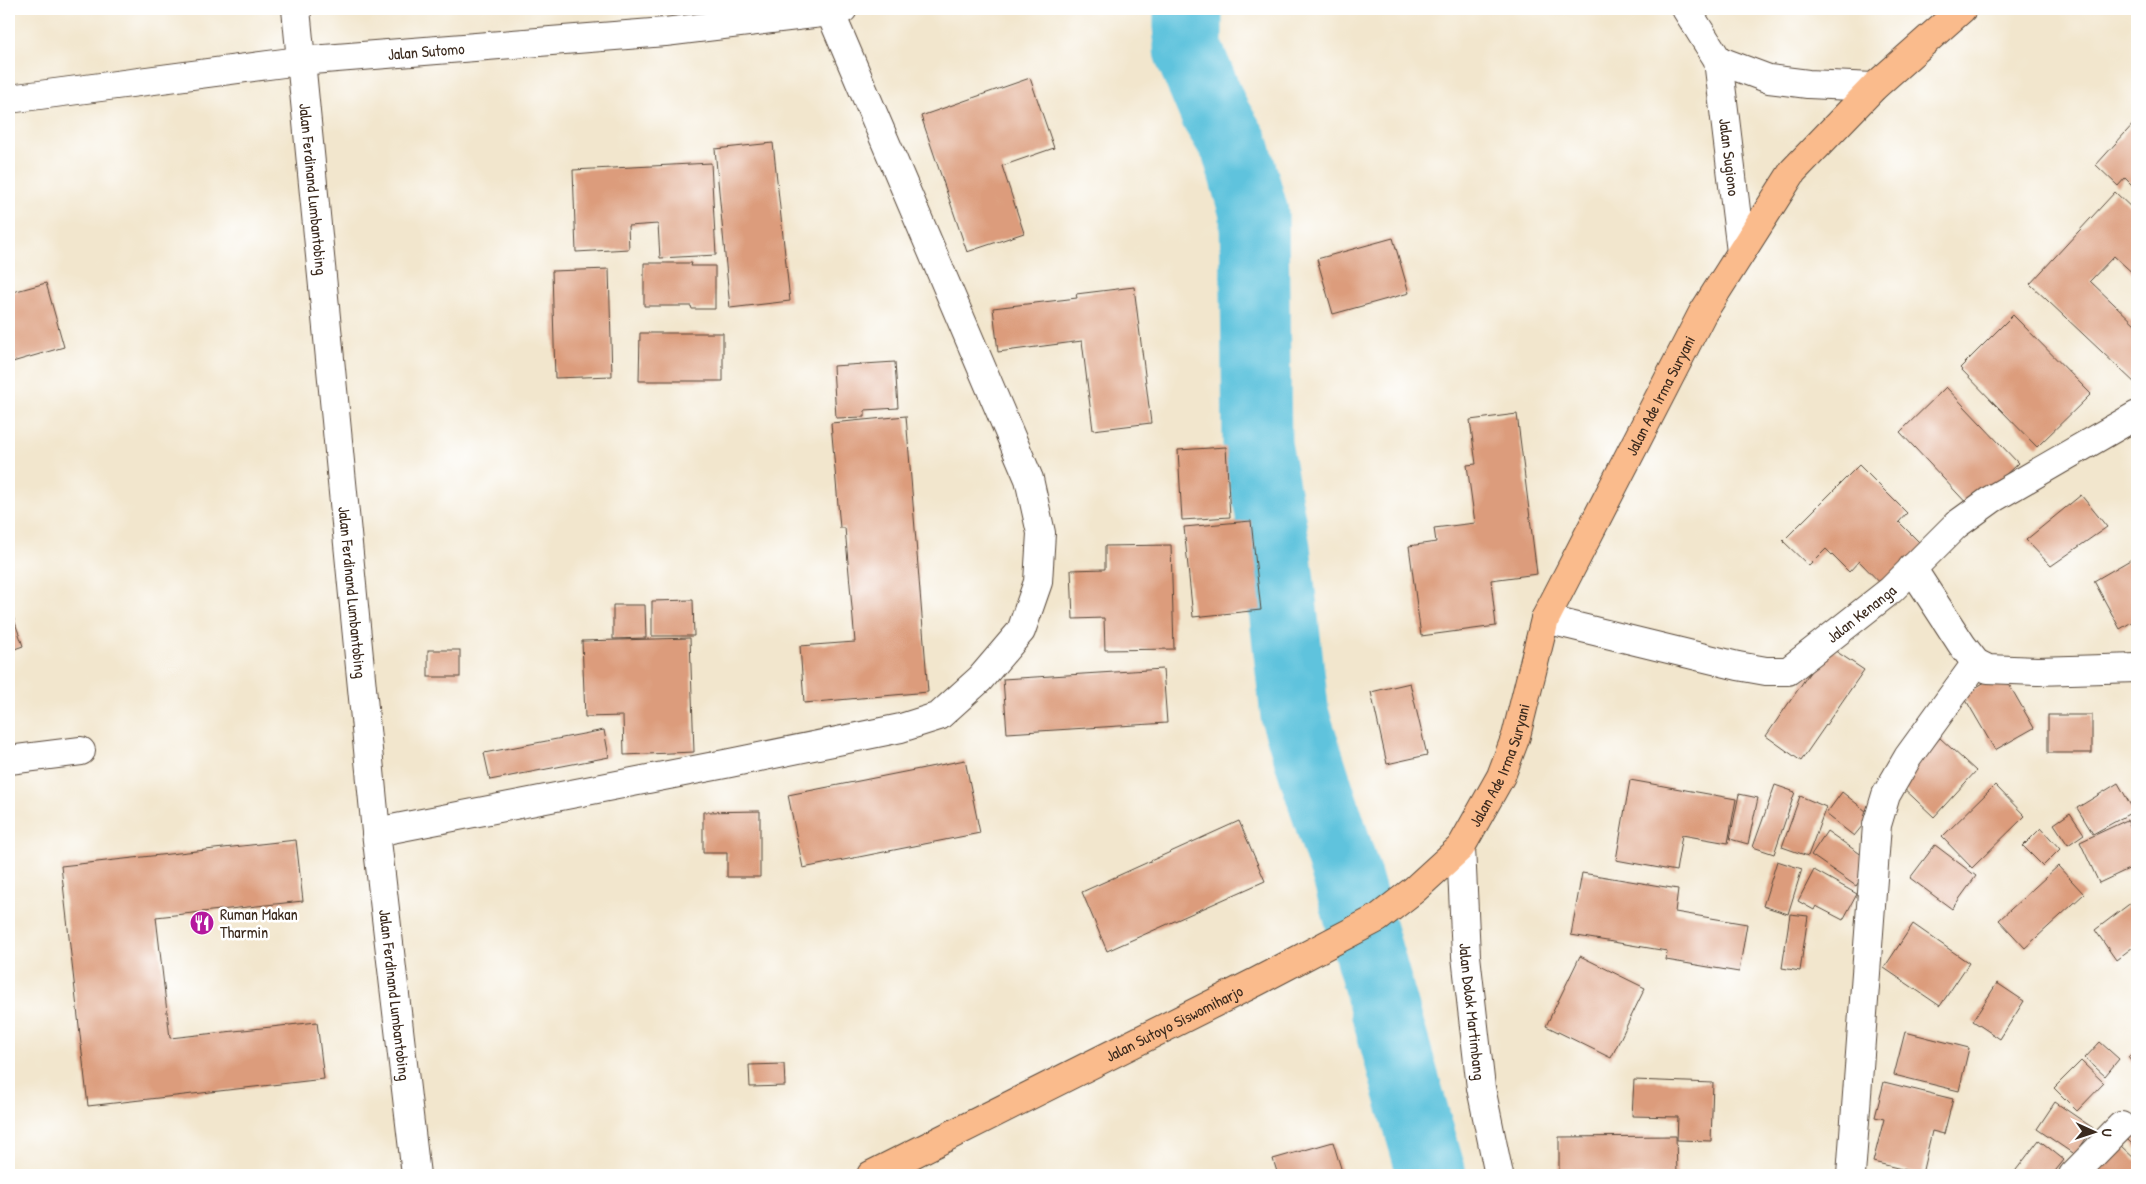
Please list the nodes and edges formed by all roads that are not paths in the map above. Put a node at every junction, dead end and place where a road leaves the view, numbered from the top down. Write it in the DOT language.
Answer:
graph roads {
  1 [pos="296,9"];
  2 [pos="1686,9"];
  3 [pos="1962,9"];
  4 [pos="837,10"];
  5 [pos="1718,60"];
  6 [pos="300,61"];
  7 [pos="1874,87"];
  8 [pos="9,99"];
  9 [pos="1740,252"];
  10 [pos="2137,415"];
  11 [pos="1912,568"];
  12 [pos="1545,619"];
  13 [pos="1976,663"];
  14 [pos="2137,668"];
  15 [pos="81,750"];
  16 [pos="9,760"];
  17 [pos="376,832"];
  18 [pos="1462,847"];
  19 [pos="2121,1126"];
  20 [pos="416,1175"];
  21 [pos="871,1175"];
  22 [pos="1499,1175"];
  23 [pos="1851,1175"];
  24 [pos="2073,1175"];
  1 -- 6 [label="street, Jalan Ferdinand Lumbantobing"];
  2 -- 5 [label="street, Jalan Sugiono"];
  3 -- 7 [label="highway, Jalan Ade Irma Suryani"];
  4 -- 6 [label="street, Jalan Sutomo"];
  4 -- 17 [label="street"];
  5 -- 7 [label="street"];
  5 -- 9 [label="street, Jalan Sugiono"];
  6 -- 8 [label="street, Jalan Sutomo"];
  6 -- 17 [label="street, Jalan Ferdinand Lumbantobing"];
  7 -- 9 [label="highway, Jalan Ade Irma Suryani"];
  9 -- 12 [label="highway, Jalan Ade Irma Suryani"];
  10 -- 11 [label="street, Jalan Kenanga"];
  11 -- 12 [label="street, Jalan Kenanga"];
  11 -- 13 [label="street"];
  12 -- 18 [label="highway, Jalan Ade Irma Suryani"];
  13 -- 14 [label="street"];
  13 -- 23 [label="street"];
  15 -- 16 [label="street"];
  17 -- 20 [label="street, Jalan Ferdinand Lumbantobing"];
  18 -- 21 [label="highway, Jalan Sutoyo Siswomiharjo"];
  18 -- 22 [label="street, Jalan Dolok Martimbang"];
  19 -- 24 [label="street"];
}
